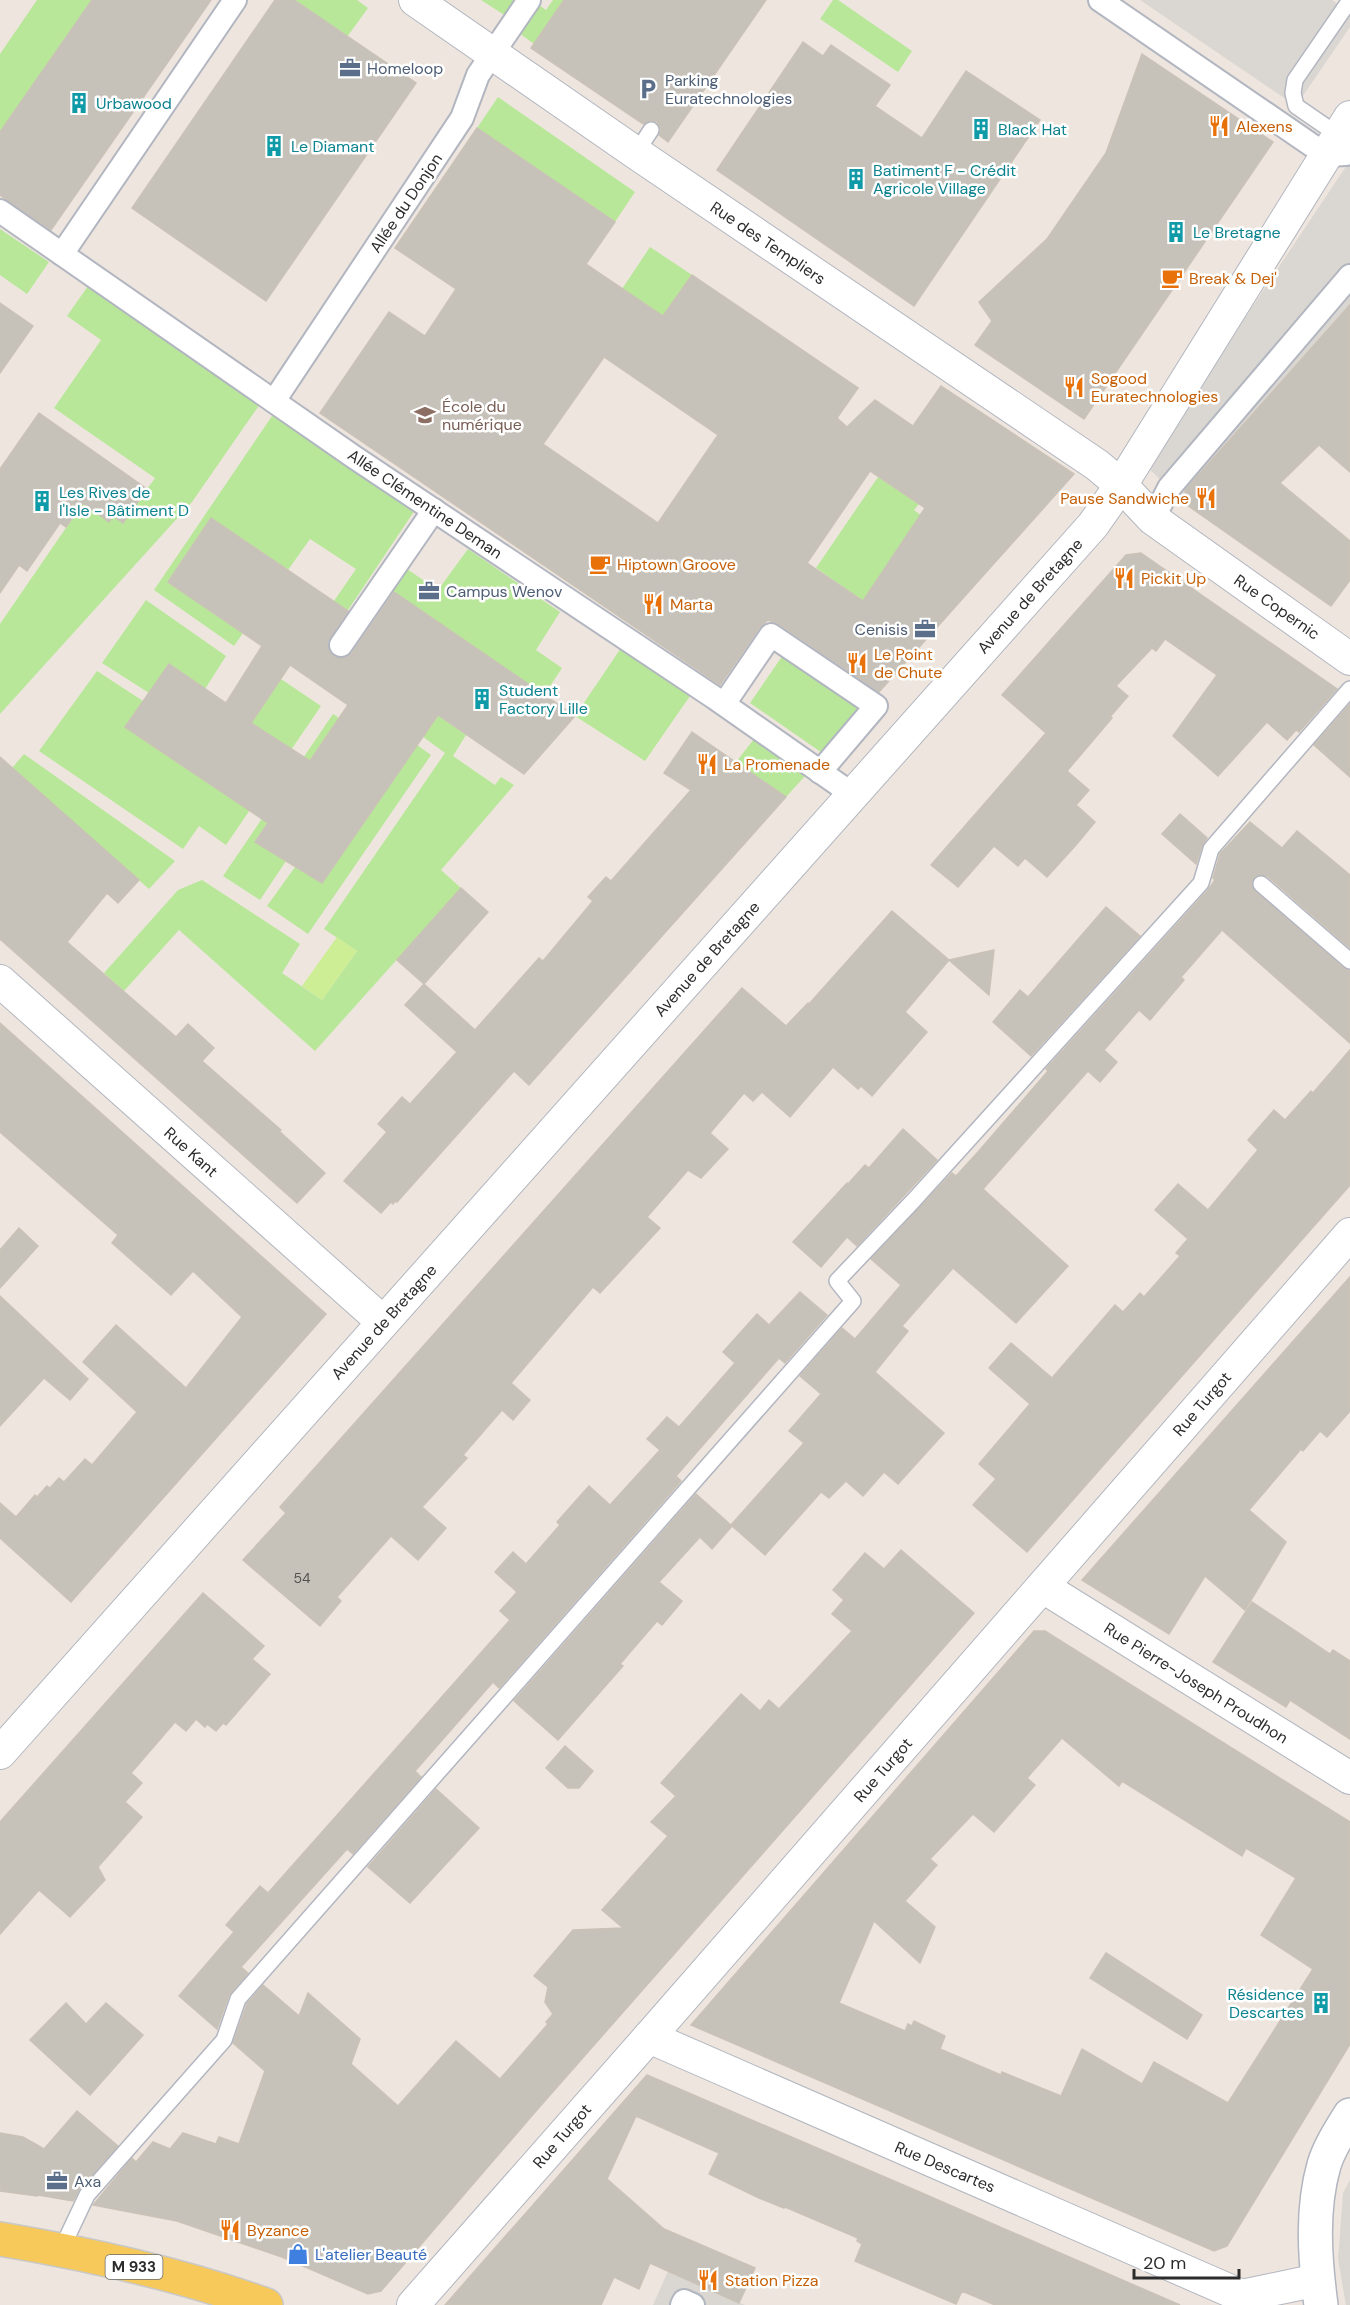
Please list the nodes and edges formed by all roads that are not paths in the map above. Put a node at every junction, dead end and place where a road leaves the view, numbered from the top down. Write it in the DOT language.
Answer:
graph roads {
  1 [pos="235,0"];
  2 [pos="415,0"];
  3 [pos="529,0"];
  4 [pos="1100,0"];
  5 [pos="1347,4"];
  6 [pos="493,53"];
  7 [pos="1341,139"];
  8 [pos="0,211"];
  9 [pos="62,254"];
  10 [pos="1350,276"];
  11 [pos="274,401"];
  12 [pos="1121,485"];
  13 [pos="434,510"];
  14 [pos="1154,519"];
  15 [pos="341,645"];
  16 [pos="1350,658"];
  17 [pos="1350,688"];
  18 [pos="724,704"];
  19 [pos="820,772"];
  20 [pos="852,794"];
  21 [pos="1261,884"];
  22 [pos="1350,961"];
  23 [pos="0,981"];
  24 [pos="1350,1234"];
  25 [pos="384,1322"];
  26 [pos="1043,1587"];
  27 [pos="0,1753"];
  28 [pos="1350,1778"];
  29 [pos="649,2037"];
  30 [pos="1350,2115"];
  31 [pos="0,2239"];
  32 [pos="62,2250"];
  33 [pos="1319,2292"];
  34 [pos="1240,2300"];
  35 [pos="266,2305"];
  36 [pos="413,2305"];
  37 [pos="682,2305"];
  38 [pos="693,2305"];
  1 -- 9 [label="street"];
  2 -- 6 [label="street, Rue des Templiers"];
  3 -- 6 [label="street, Allée du Donjon"];
  4 -- 7 [label="street"];
  5 -- 7 [label="lane"];
  6 -- 11 [label="street, Allée du Donjon"];
  6 -- 12 [label="street, Rue des Templiers"];
  7 -- 12 [label="street, Avenue de Bretagne"];
  8 -- 9 [label="street, Allée Clémentine Deman"];
  9 -- 11 [label="street, Allée Clémentine Deman"];
  10 -- 14 [label="street"];
  11 -- 13 [label="street, Allée Clémentine Deman"];
  12 -- 14 [label="street, Rue Copernic"];
  12 -- 20 [label="street, Avenue de Bretagne"];
  13 -- 15 [label="street"];
  13 -- 18 [label="street, Allée Clémentine Deman"];
  14 -- 16 [label="street, Rue Copernic"];
  17 -- 32 [label="lane"];
  18 -- 19 [label="street, Allée Clémentine Deman"];
  18 -- 19 [label="street"];
  19 -- 20 [label="street, Allée Clémentine Deman"];
  20 -- 25 [label="street, Avenue de Bretagne"];
  21 -- 22 [label="lane"];
  23 -- 25 [label="street, Rue Kant"];
  24 -- 26 [label="street, Rue Turgot"];
  25 -- 27 [label="street, Avenue de Bretagne"];
  26 -- 28 [label="street, Rue Pierre-Joseph Proudhon"];
  26 -- 29 [label="street, Rue Turgot"];
  29 -- 34 [label="street, Rue Descartes"];
  29 -- 36 [label="street, Rue Turgot"];
  30 -- 33 [label="street"];
  31 -- 32 [label="main road, M 933"];
  32 -- 35 [label="main road, M 933"];
  33 -- 34 [label="street"];
  37 -- 38 [label="street"];
}
